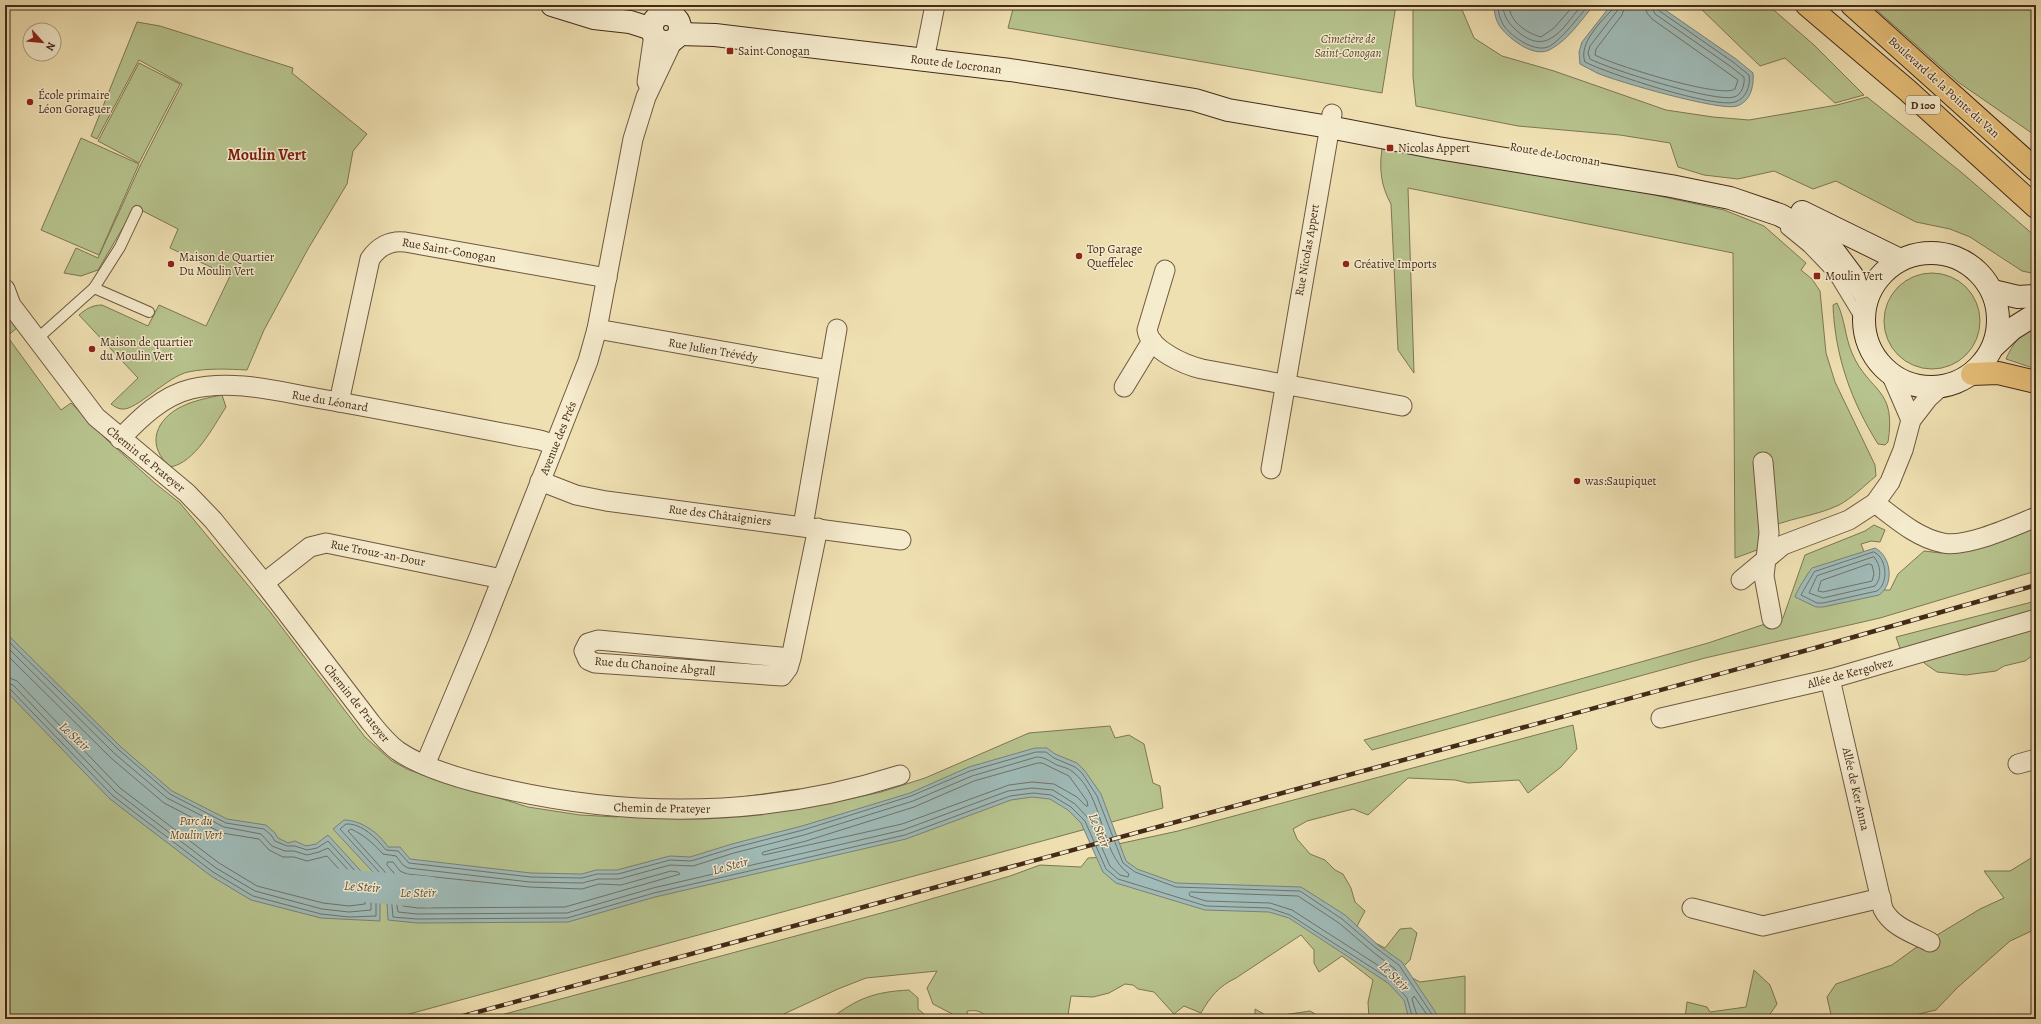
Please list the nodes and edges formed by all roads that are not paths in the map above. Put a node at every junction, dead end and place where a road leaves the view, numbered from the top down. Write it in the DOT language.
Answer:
graph roads {
  1 [pos="552,5"];
  2 [pos="593,5"];
  3 [pos="935,5"];
  4 [pos="1807,5"];
  5 [pos="1852,5"];
  6 [pos="665,29"];
  7 [pos="924,60"];
  8 [pos="1330,120"];
  9 [pos="2036,170"];
  10 [pos="1748,203"];
  11 [pos="2036,207"];
  12 [pos="137,211"];
  13 [pos="1900,260"];
  14 [pos="1165,270"];
  15 [pos="607,278"];
  16 [pos="94,288"];
  17 [pos="1993,291"];
  18 [pos="2036,296"];
  19 [pos="1867,298"];
  20 [pos="7,299"];
  21 [pos="149,312"];
  22 [pos="2036,314"];
  23 [pos="1864,324"];
  24 [pos="837,328"];
  25 [pos="597,330"];
  26 [pos="37,339"];
  27 [pos="1152,341"];
  28 [pos="1994,346"];
  29 [pos="829,370"];
  30 [pos="1972,374"];
  31 [pos="1892,376"];
  32 [pos="2036,382"];
  33 [pos="1284,385"];
  34 [pos="1124,387"];
  35 [pos="1940,387"];
  36 [pos="339,402"];
  37 [pos="1402,406"];
  38 [pos="1911,420"];
  39 [pos="120,439"];
  40 [pos="554,445"];
  41 [pos="1763,462"];
  42 [pos="1271,469"];
  43 [pos="540,481"];
  44 [pos="1876,502"];
  45 [pos="2036,517"];
  46 [pos="810,527"];
  47 [pos="902,540"];
  48 [pos="1767,557"];
  49 [pos="502,579"];
  50 [pos="1741,580"];
  51 [pos="264,583"];
  52 [pos="1772,619"];
  53 [pos="2035,622"];
  54 [pos="791,658"];
  55 [pos="1830,679"];
  56 [pos="1662,718"];
  57 [pos="2036,759"];
  58 [pos="425,764"];
  59 [pos="2018,764"];
  60 [pos="900,775"];
  61 [pos="1881,898"];
  62 [pos="1692,908"];
  63 [pos="1930,942"];
  1 -- 6 [label="main road, Route de Locronan"];
  2 -- 6 [label="main road, Route de Locronan"];
  3 -- 7 [label="street"];
  4 -- 11 [label="highway, D 100"];
  5 -- 9 [label="highway, Boulevard de la Pointe du Van / D 100"];
  6 -- 7 [label="main road, Route de Locronan"];
  6 -- 15 [label="street, Avenue des Prés"];
  7 -- 8 [label="main road, Route de Locronan"];
  8 -- 10 [label="main road, Route de Locronan"];
  8 -- 13 [label="main road, Route de Locronan"];
  8 -- 33 [label="street, Rue Nicolas Appert"];
  10 -- 19 [label="main road, Route de Locronan"];
  10 -- 23 [label="lane, Route de Locronan"];
  12 -- 16 [label="lane"];
  13 -- 17 [label="main road"];
  13 -- 19 [label="main road"];
  14 -- 27 [label="street"];
  15 -- 25 [label="street, Avenue des Prés"];
  15 -- 36 [label="street, Rue Saint-Conogan"];
  16 -- 21 [label="lane"];
  16 -- 26 [label="lane"];
  17 -- 18 [label="main road"];
  17 -- 28 [label="main road"];
  19 -- 23 [label="main road"];
  20 -- 26 [label="street, Chemin de Prateyer"];
  22 -- 28 [label="main road"];
  23 -- 31 [label="main road"];
  24 -- 29 [label="street"];
  25 -- 29 [label="street, Rue Julien Trévédy"];
  25 -- 40 [label="street, Avenue des Prés"];
  26 -- 39 [label="street, Chemin de Prateyer"];
  27 -- 33 [label="street"];
  27 -- 34 [label="street"];
  28 -- 30 [label="main road"];
  29 -- 46 [label="street"];
  30 -- 32 [label="highway"];
  30 -- 35 [label="main road"];
  31 -- 35 [label="main road"];
  31 -- 38 [label="street"];
  33 -- 37 [label="street"];
  33 -- 42 [label="street, Rue Nicolas Appert"];
  35 -- 38 [label="street"];
  36 -- 39 [label="street, Rue du Léonard"];
  36 -- 40 [label="street, Rue du Léonard"];
  38 -- 44 [label="street"];
  39 -- 51 [label="street, Chemin de Prateyer"];
  40 -- 43 [label="street, Avenue des Prés"];
  41 -- 48 [label="street"];
  43 -- 46 [label="street, Rue des Châtaigniers"];
  43 -- 49 [label="street, Avenue des Prés"];
  44 -- 45 [label="street"];
  44 -- 48 [label="street"];
  46 -- 47 [label="street, Rue des Châtaigniers"];
  46 -- 54 [label="street, Rue du Chanoine Abgrall"];
  48 -- 50 [label="street"];
  48 -- 52 [label="street"];
  49 -- 51 [label="street, Rue Trouz-an-Dour"];
  49 -- 58 [label="street, Avenue des Prés"];
  51 -- 58 [label="street, Chemin de Prateyer"];
  53 -- 55 [label="street, Allée de Kergolvez"];
  54 -- 54 [label="street, Rue du Chanoine Abgrall"];
  55 -- 56 [label="street, Allée de Kergolvez"];
  55 -- 61 [label="street, Allée de Ker Anna"];
  57 -- 59 [label="street"];
  58 -- 60 [label="street, Chemin de Prateyer"];
  61 -- 62 [label="street"];
  61 -- 63 [label="street, Allée de Ker Anna"];
}
